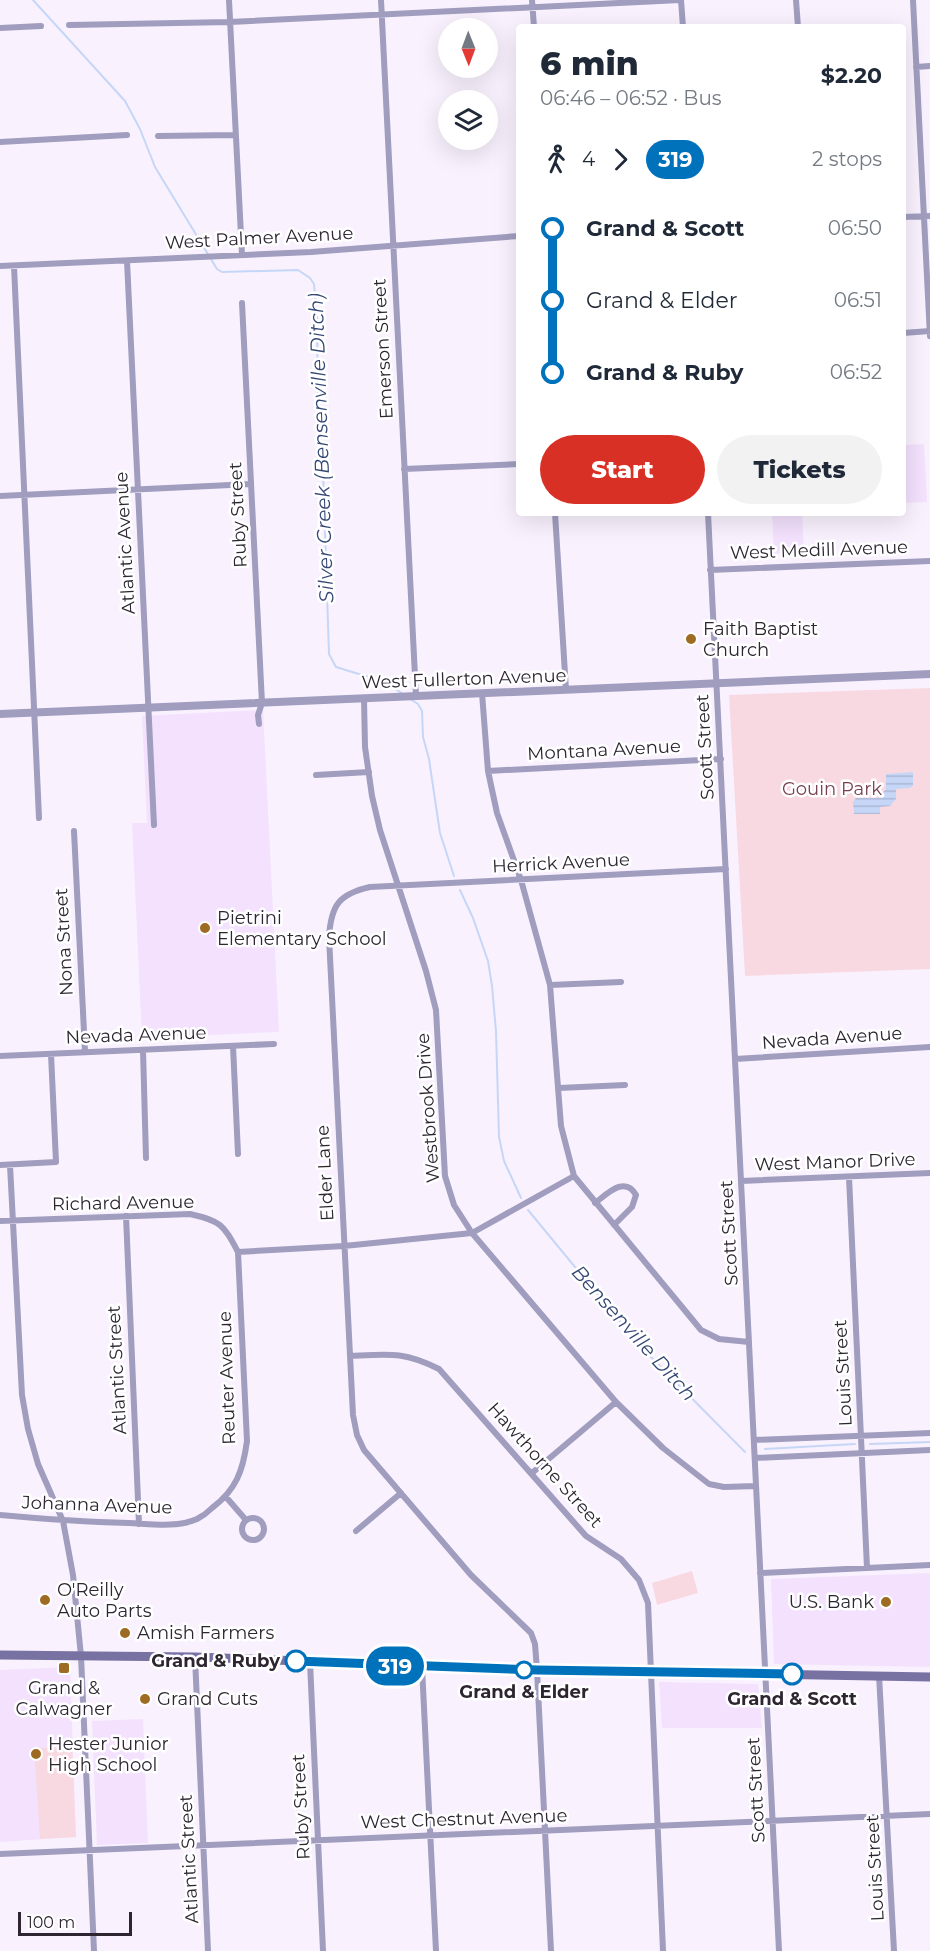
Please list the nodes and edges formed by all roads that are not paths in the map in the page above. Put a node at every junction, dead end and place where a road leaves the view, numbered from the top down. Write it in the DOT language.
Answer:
graph roads {
  1 [pos="229,0"];
  2 [pos="381,0"];
  3 [pos="681,0"];
  4 [pos="796,0"];
  5 [pos="913,0"];
  6 [pos="532,3"];
  7 [pos="382,15"];
  8 [pos="230,22"];
  9 [pos="534,24"];
  10 [pos="683,24"];
  11 [pos="798,24"];
  12 [pos="41,26"];
  13 [pos="69,26"];
  14 [pos="0,28"];
  15 [pos="930,66"];
  16 [pos="916,67"];
  17 [pos="127,135"];
  18 [pos="158,135"];
  19 [pos="235,135"];
  20 [pos="0,142"];
  21 [pos="927,216"];
  22 [pos="906,217"];
  23 [pos="516,236"];
  24 [pos="392,245"];
  25 [pos="242,255"];
  26 [pos="127,261"];
  27 [pos="0,266"];
  28 [pos="14,266"];
  29 [pos="242,303"];
  30 [pos="930,332"];
  31 [pos="906,333"];
  32 [pos="930,336"];
  33 [pos="516,464"];
  34 [pos="404,470"];
  35 [pos="251,484"];
  36 [pos="138,489"];
  37 [pos="24,495"];
  38 [pos="0,496"];
  39 [pos="555,516"];
  40 [pos="708,516"];
  41 [pos="930,561"];
  42 [pos="710,570"];
  43 [pos="930,674"];
  44 [pos="717,684"];
  45 [pos="566,690"];
  46 [pos="482,693"];
  47 [pos="415,696"];
  48 [pos="364,698"];
  49 [pos="262,703"];
  50 [pos="148,707"];
  51 [pos="34,712"];
  52 [pos="0,714"];
  53 [pos="259,724"];
  54 [pos="721,759"];
  55 [pos="488,771"];
  56 [pos="369,772"];
  57 [pos="316,775"];
  58 [pos="39,818"];
  59 [pos="153,825"];
  60 [pos="74,831"];
  61 [pos="726,869"];
  62 [pos="520,880"];
  63 [pos="398,886"];
  64 [pos="621,982"];
  65 [pos="550,985"];
  66 [pos="274,1044"];
  67 [pos="233,1046"];
  68 [pos="930,1047"];
  69 [pos="143,1050"];
  70 [pos="85,1052"];
  71 [pos="51,1054"];
  72 [pos="0,1056"];
  73 [pos="735,1059"];
  74 [pos="625,1084"];
  75 [pos="559,1088"];
  76 [pos="238,1154"];
  77 [pos="146,1158"];
  78 [pos="0,1165"];
  79 [pos="10,1165"];
  80 [pos="930,1173"];
  81 [pos="574,1176"];
  82 [pos="849,1177"];
  83 [pos="741,1181"];
  84 [pos="595,1203"];
  85 [pos="126,1216"];
  86 [pos="0,1221"];
  87 [pos="13,1221"];
  88 [pos="614,1225"];
  89 [pos="472,1233"];
  90 [pos="344,1246"];
  91 [pos="238,1252"];
  92 [pos="749,1342"];
  93 [pos="350,1356"];
  94 [pos="616,1402"];
  95 [pos="930,1433"];
  96 [pos="861,1436"];
  97 [pos="754,1440"];
  98 [pos="930,1450"];
  99 [pos="862,1454"];
  100 [pos="755,1458"];
  101 [pos="532,1473"];
  102 [pos="756,1486"];
  103 [pos="401,1493"];
  104 [pos="226,1497"];
  105 [pos="0,1515"];
  106 [pos="246,1520"];
  107 [pos="63,1521"];
  108 [pos="139,1524"];
  109 [pos="357,1531"];
  110 [pos="930,1565"];
  111 [pos="867,1568"];
  112 [pos="760,1573"];
  113 [pos="0,1655"];
  114 [pos="81,1656"];
  115 [pos="195,1657"];
  116 [pos="310,1662"];
  117 [pos="422,1667"];
  118 [pos="537,1670"];
  119 [pos="651,1671"];
  120 [pos="765,1673"];
  121 [pos="879,1676"];
  122 [pos="930,1677"];
  123 [pos="930,1814"];
  124 [pos="887,1816"];
  125 [pos="773,1821"];
  126 [pos="658,1826"];
  127 [pos="545,1831"];
  128 [pos="430,1836"];
  129 [pos="318,1840"];
  130 [pos="203,1845"];
  131 [pos="90,1850"];
  132 [pos="0,1854"];
  133 [pos="94,1951"];
  134 [pos="208,1951"];
  135 [pos="323,1951"];
  136 [pos="436,1951"];
  137 [pos="551,1951"];
  138 [pos="663,1951"];
  139 [pos="779,1951"];
  140 [pos="894,1951"];
  1 -- 8 [label="street"];
  2 -- 7 [label="street, Emerson Street"];
  3 -- 6 [label="street"];
  3 -- 10 [label="street"];
  4 -- 11 [label="street"];
  5 -- 16 [label="street"];
  6 -- 7 [label="street"];
  6 -- 9 [label="street"];
  7 -- 8 [label="street"];
  7 -- 24 [label="street, Emerson Street"];
  8 -- 13 [label="street"];
  8 -- 19 [label="street"];
  12 -- 14 [label="street"];
  15 -- 16 [label="street"];
  16 -- 21 [label="street"];
  17 -- 20 [label="street"];
  18 -- 19 [label="street"];
  19 -- 25 [label="street"];
  21 -- 22 [label="street"];
  21 -- 30 [label="street"];
  23 -- 24 [label="street, West Palmer Avenue"];
  24 -- 25 [label="street, West Palmer Avenue"];
  24 -- 34 [label="street, Emerson Street"];
  25 -- 26 [label="street, West Palmer Avenue"];
  26 -- 28 [label="street, West Palmer Avenue"];
  26 -- 36 [label="street, Atlantic Avenue"];
  27 -- 28 [label="street, West Palmer Avenue"];
  28 -- 37 [label="street"];
  29 -- 35 [label="street, Ruby Street"];
  30 -- 31 [label="street"];
  30 -- 32 [label="street"];
  33 -- 34 [label="street"];
  34 -- 47 [label="street, Emerson Street"];
  35 -- 36 [label="street"];
  35 -- 49 [label="street, Ruby Street"];
  36 -- 37 [label="street"];
  36 -- 50 [label="street, Atlantic Avenue"];
  37 -- 38 [label="street"];
  37 -- 51 [label="street"];
  39 -- 45 [label="street"];
  40 -- 42 [label="street, Scott Street"];
  41 -- 42 [label="street, West Medill Avenue"];
  42 -- 44 [label="street, Scott Street"];
  43 -- 44 [label="street, West Fullerton Avenue"];
  44 -- 45 [label="street, West Fullerton Avenue"];
  44 -- 54 [label="street, Scott Street"];
  45 -- 46 [label="street, West Fullerton Avenue"];
  46 -- 47 [label="street, West Fullerton Avenue"];
  46 -- 55 [label="street"];
  47 -- 48 [label="street, West Fullerton Avenue"];
  48 -- 49 [label="street, West Fullerton Avenue"];
  48 -- 56 [label="street, Westbrook Drive"];
  49 -- 50 [label="street, West Fullerton Avenue"];
  49 -- 53 [label="street, Ruby Street"];
  50 -- 51 [label="street, West Fullerton Avenue"];
  50 -- 59 [label="street, Atlantic Avenue"];
  51 -- 52 [label="street, West Fullerton Avenue"];
  51 -- 58 [label="street"];
  54 -- 55 [label="street, Montana Avenue"];
  54 -- 61 [label="street, Scott Street"];
  55 -- 62 [label="street"];
  56 -- 57 [label="street"];
  56 -- 63 [label="street, Westbrook Drive"];
  60 -- 70 [label="street, Nona Street"];
  61 -- 62 [label="street, Herrick Avenue"];
  61 -- 73 [label="street, Scott Street"];
  62 -- 63 [label="street, Herrick Avenue"];
  62 -- 65 [label="street"];
  63 -- 89 [label="street, Westbrook Drive"];
  63 -- 90 [label="street, Elder Lane"];
  64 -- 65 [label="street"];
  65 -- 75 [label="street"];
  66 -- 67 [label="street, Nevada Avenue"];
  67 -- 69 [label="street, Nevada Avenue"];
  67 -- 76 [label="street"];
  68 -- 73 [label="street, Nevada Avenue"];
  69 -- 70 [label="street, Nevada Avenue"];
  69 -- 77 [label="street"];
  70 -- 71 [label="street, Nevada Avenue"];
  71 -- 72 [label="street, Nevada Avenue"];
  71 -- 79 [label="street"];
  73 -- 83 [label="street, Scott Street"];
  74 -- 75 [label="street"];
  75 -- 81 [label="street"];
  78 -- 79 [label="street"];
  79 -- 87 [label="street"];
  80 -- 82 [label="street, West Manor Drive"];
  81 -- 84 [label="street"];
  81 -- 89 [label="street"];
  82 -- 83 [label="street, West Manor Drive"];
  82 -- 96 [label="street, Louis Street"];
  83 -- 92 [label="street, Scott Street"];
  84 -- 88 [label="street"];
  84 -- 88 [label="street"];
  85 -- 87 [label="street, Richard Avenue"];
  85 -- 91 [label="street, Richard Avenue"];
  85 -- 108 [label="street, Atlantic Street"];
  86 -- 87 [label="street, Richard Avenue"];
  87 -- 107 [label="street"];
  88 -- 92 [label="street"];
  89 -- 90 [label="street"];
  89 -- 94 [label="street, Westbrook Drive"];
  90 -- 91 [label="street"];
  90 -- 93 [label="street, Elder Lane"];
  91 -- 104 [label="street, Reuter Avenue"];
  92 -- 97 [label="street, Scott Street"];
  93 -- 101 [label="street, Hawthorne Street"];
  93 -- 103 [label="street, Elder Lane"];
  94 -- 101 [label="street"];
  94 -- 102 [label="street, Westbrook Drive"];
  95 -- 96 [label="street"];
  96 -- 97 [label="street"];
  96 -- 99 [label="street, Louis Street"];
  97 -- 100 [label="street, Scott Street"];
  98 -- 99 [label="street"];
  99 -- 100 [label="street"];
  99 -- 111 [label="street, Louis Street"];
  100 -- 102 [label="street, Scott Street"];
  101 -- 119 [label="street, Hawthorne Street"];
  102 -- 112 [label="street, Scott Street"];
  103 -- 109 [label="street"];
  103 -- 118 [label="street, Elder Lane"];
  104 -- 106 [label="street"];
  104 -- 108 [label="street, Johanna Avenue"];
  105 -- 107 [label="street, Johanna Avenue"];
  107 -- 108 [label="street, Johanna Avenue"];
  107 -- 114 [label="street"];
  110 -- 111 [label="street"];
  111 -- 112 [label="street"];
  112 -- 120 [label="street, Scott Street"];
  113 -- 114 [label="main road"];
  114 -- 115 [label="main road"];
  114 -- 131 [label="street"];
  115 -- 116 [label="main road"];
  115 -- 130 [label="street, Atlantic Street"];
  116 -- 117 [label="main road"];
  116 -- 129 [label="street, Ruby Street"];
  117 -- 118 [label="main road"];
  117 -- 128 [label="street"];
  118 -- 119 [label="main road"];
  118 -- 127 [label="street, Elder Lane"];
  119 -- 120 [label="main road"];
  119 -- 126 [label="street, Hawthorne Street"];
  120 -- 121 [label="main road"];
  120 -- 125 [label="street, Scott Street"];
  121 -- 122 [label="main road"];
  121 -- 124 [label="street, Louis Street"];
  123 -- 124 [label="street, West Chestnut Avenue"];
  124 -- 125 [label="street, West Chestnut Avenue"];
  124 -- 140 [label="street, Louis Street"];
  125 -- 126 [label="street, West Chestnut Avenue"];
  125 -- 139 [label="street, Scott Street"];
  126 -- 127 [label="street, West Chestnut Avenue"];
  126 -- 138 [label="street, Hawthorne Street"];
  127 -- 128 [label="street, West Chestnut Avenue"];
  127 -- 137 [label="street, Elder Lane"];
  128 -- 129 [label="street, West Chestnut Avenue"];
  128 -- 136 [label="street"];
  129 -- 130 [label="street, West Chestnut Avenue"];
  129 -- 135 [label="street, Ruby Street"];
  130 -- 131 [label="street, West Chestnut Avenue"];
  130 -- 134 [label="street, Atlantic Street"];
  131 -- 132 [label="street, West Chestnut Avenue"];
  131 -- 133 [label="street"];
}
